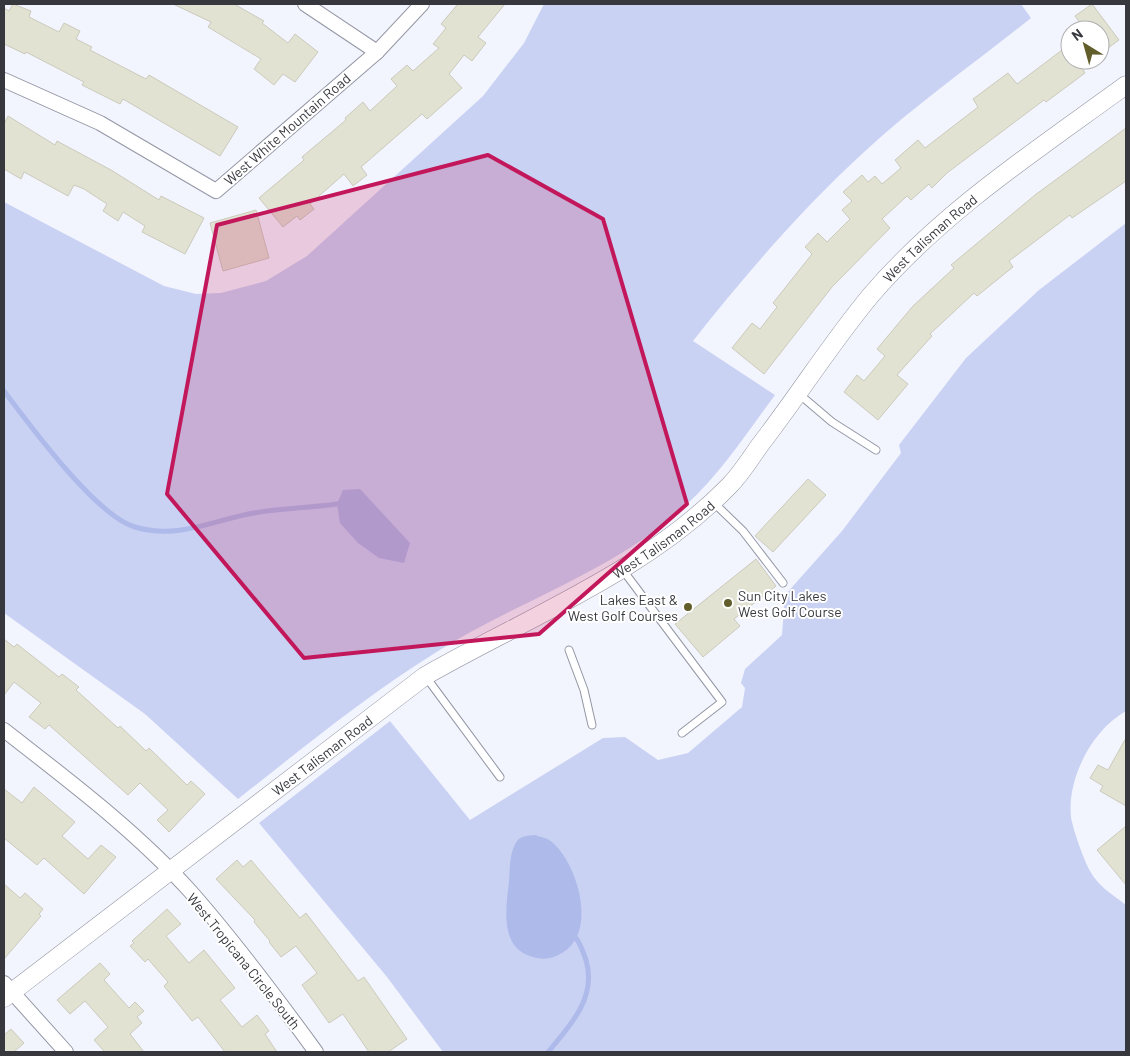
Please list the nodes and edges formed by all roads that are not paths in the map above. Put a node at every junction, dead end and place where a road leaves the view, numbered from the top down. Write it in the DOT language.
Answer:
graph roads {
  1 [pos="305,4"];
  2 [pos="422,4"];
  3 [pos="377,52"];
  4 [pos="4,80"];
  5 [pos="1126,85"];
  6 [pos="799,394"];
  7 [pos="876,450"];
  8 [pos="712,501"];
  9 [pos="622,569"];
  10 [pos="783,583"];
  11 [pos="569,650"];
  12 [pos="426,676"];
  13 [pos="592,726"];
  14 [pos="4,730"];
  15 [pos="682,733"];
  16 [pos="500,777"];
  17 [pos="170,871"];
  18 [pos="7,991"];
  19 [pos="66,1052"];
  20 [pos="316,1052"];
  1 -- 3 [label="street"];
  2 -- 3 [label="street, West White Mountain Road"];
  3 -- 4 [label="street, West White Mountain Road"];
  5 -- 6 [label="street, West Talisman Road"];
  6 -- 7 [label="lane"];
  6 -- 8 [label="street, West Talisman Road"];
  8 -- 9 [label="street, West Talisman Road"];
  8 -- 10 [label="lane"];
  9 -- 12 [label="street, West Talisman Road"];
  9 -- 15 [label="lane"];
  11 -- 13 [label="lane"];
  12 -- 16 [label="lane"];
  12 -- 17 [label="street, West Talisman Road"];
  14 -- 17 [label="street, West Tropicana Circle South"];
  17 -- 18 [label="street, West Talisman Road"];
  17 -- 20 [label="street, West Tropicana Circle South"];
  18 -- 19 [label="street"];
}
